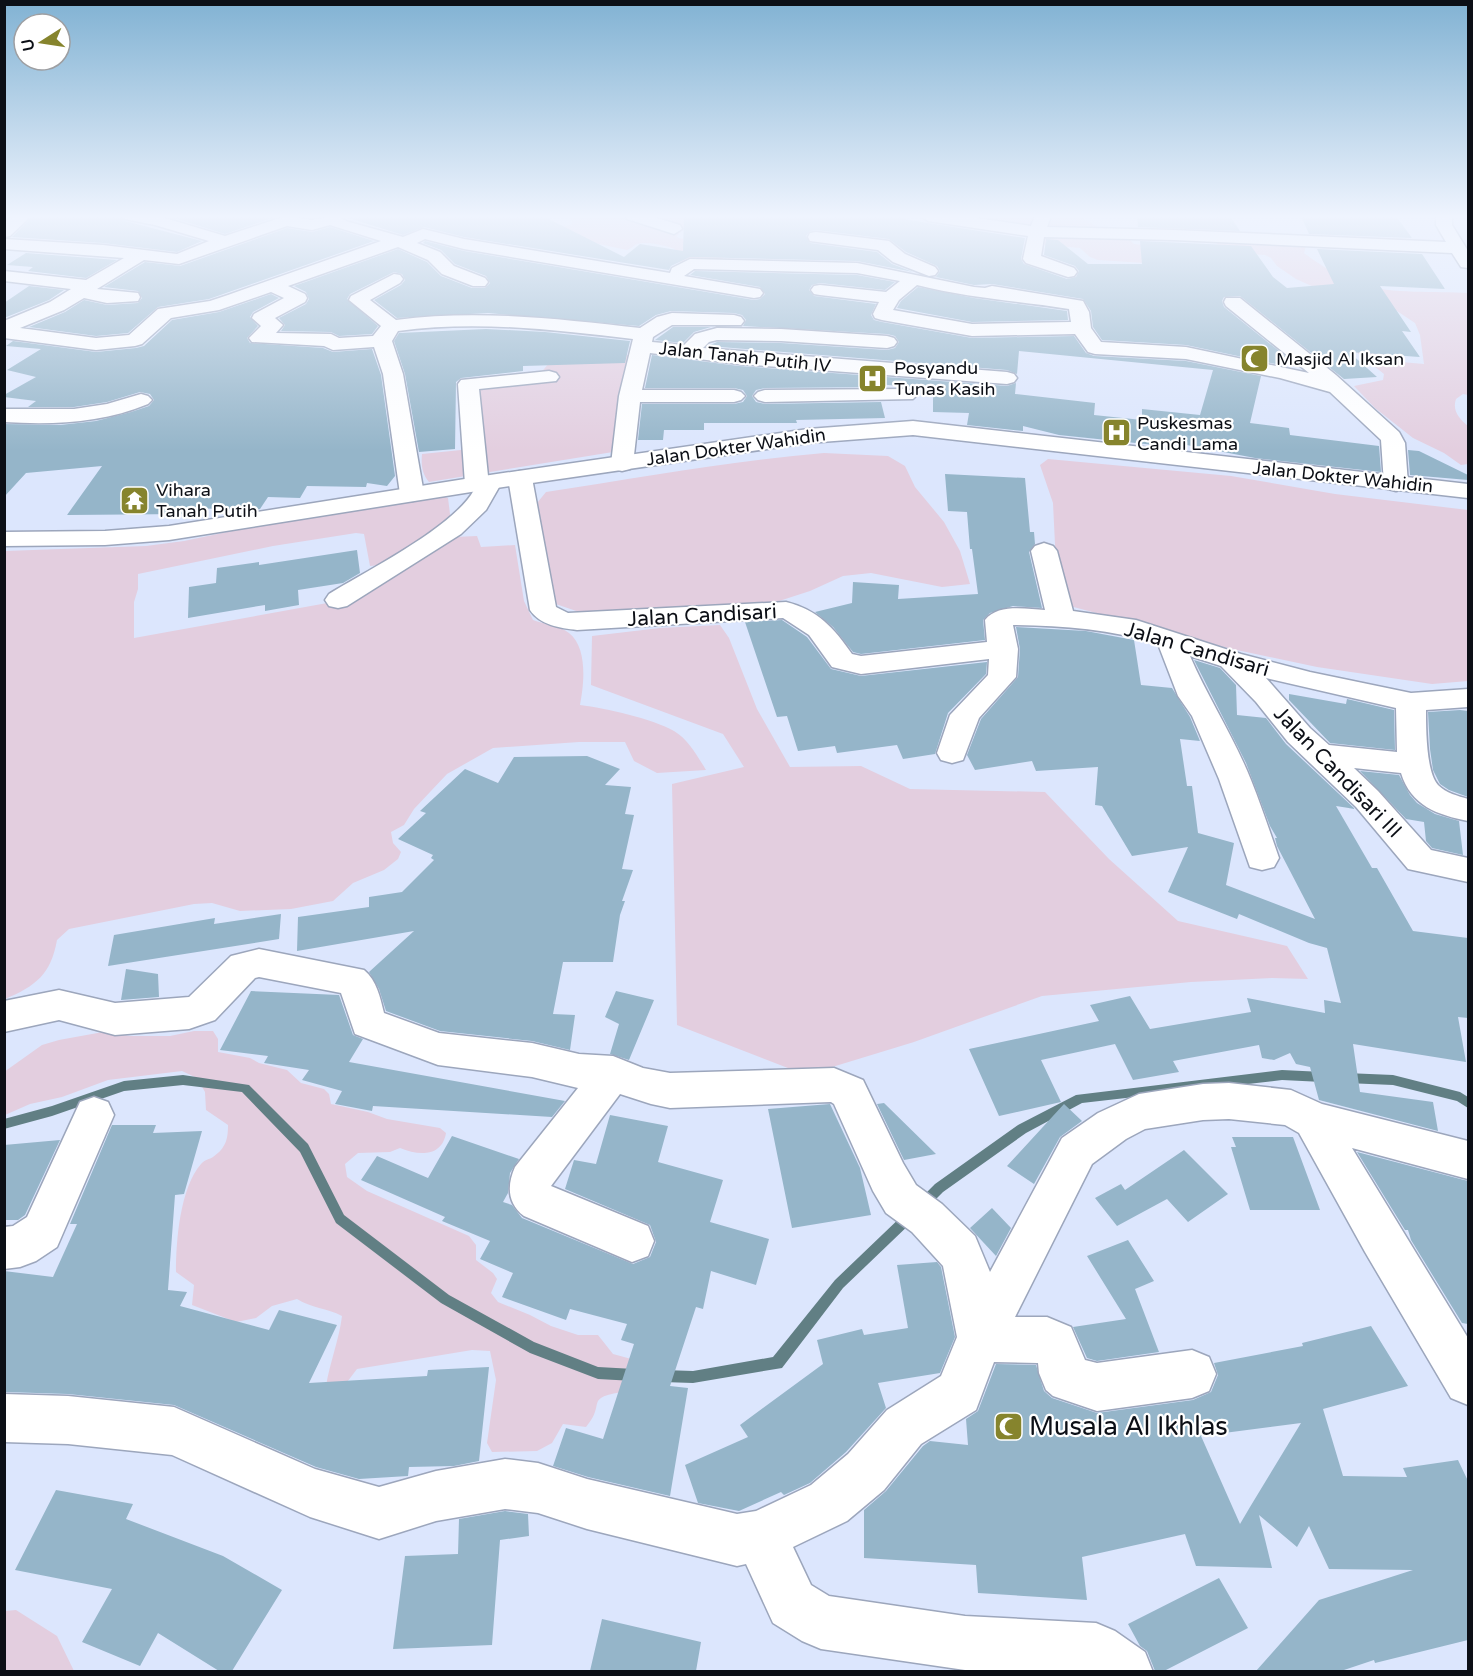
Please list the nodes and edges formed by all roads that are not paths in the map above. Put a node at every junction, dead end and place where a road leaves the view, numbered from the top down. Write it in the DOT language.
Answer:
graph roads {
  1 [pos="75,294"];
  2 [pos="100,294"];
  3 [pos="245,294"];
  4 [pos="290,294"];
  5 [pos="368,294"];
  6 [pos="458,294"];
  7 [pos="857,294"];
  8 [pos="896,294"];
  9 [pos="990,294"];
  10 [pos="1006,294"];
  11 [pos="1013,296"];
  12 [pos="131,297"];
  13 [pos="891,298"];
  14 [pos="1233,303"];
  15 [pos="748,317"];
  16 [pos="414,322"];
  17 [pos="1081,328"];
  18 [pos="387,333"];
  19 [pos="9,334"];
  20 [pos="642,340"];
  21 [pos="1186,340"];
  22 [pos="887,342"];
  23 [pos="688,352"];
  24 [pos="1232,362"];
  25 [pos="900,371"];
  26 [pos="549,376"];
  27 [pos="1007,378"];
  28 [pos="1337,387"];
  29 [pos="906,395"];
  30 [pos="630,396"];
  31 [pos="734,396"];
  32 [pos="765,396"];
  33 [pos="141,400"];
  34 [pos="4,415"];
  35 [pos="913,428"];
  36 [pos="622,464"];
  37 [pos="520,478"];
  38 [pos="483,483"];
  39 [pos="1396,484"];
  40 [pos="1468,490"];
  41 [pos="412,494"];
  42 [pos="4,539"];
  43 [pos="1044,551"];
  44 [pos="338,600"];
  45 [pos="1061,618"];
  46 [pos="1170,641"];
  47 [pos="1004,649"];
  48 [pos="1231,660"];
  49 [pos="1468,698"];
  50 [pos="1411,702"];
  51 [pos="952,753"];
  52 [pos="1321,755"];
  53 [pos="1416,764"];
  54 [pos="1468,810"];
  55 [pos="1262,858"];
  56 [pos="1468,870"];
  57 [pos="4,1017"];
  58 [pos="613,1073"];
  59 [pos="94,1115"];
  60 [pos="1314,1120"];
  61 [pos="1468,1160"];
  62 [pos="632,1241"];
  63 [pos="4,1248"];
  64 [pos="980,1337"];
  65 [pos="1192,1374"];
  66 [pos="1468,1381"];
  67 [pos="4,1418"];
  68 [pos="760,1536"];
  69 [pos="1125,1671"];
  1 -- 19 [label="main road"];
  2 -- 12 [label="main road"];
  3 -- 19 [label="main road"];
  4 -- 18 [label="main road"];
  5 -- 18 [label="main road"];
  6 -- 16 [label="main road"];
  7 -- 13 [label="main road"];
  8 -- 13 [label="main road"];
  9 -- 11 [label="main road"];
  10 -- 11 [label="main road"];
  11 -- 17 [label="main road"];
  13 -- 17 [label="main road"];
  14 -- 28 [label="main road"];
  15 -- 20 [label="main road"];
  16 -- 18 [label="main road"];
  16 -- 20 [label="main road, Jalan Tanah Putih IV"];
  17 -- 24 [label="main road"];
  18 -- 41 [label="main road"];
  20 -- 23 [label="main road, Jalan Tanah Putih IV"];
  20 -- 30 [label="main road"];
  21 -- 24 [label="main road"];
  22 -- 23 [label="main road"];
  23 -- 25 [label="main road, Jalan Tanah Putih IV"];
  24 -- 28 [label="main road"];
  25 -- 27 [label="main road, Jalan Tanah Putih IV"];
  25 -- 29 [label="main road"];
  26 -- 38 [label="main road"];
  28 -- 39 [label="main road"];
  29 -- 32 [label="main road"];
  29 -- 35 [label="main road"];
  30 -- 31 [label="main road"];
  30 -- 36 [label="main road"];
  33 -- 34 [label="main road"];
  35 -- 36 [label="main road, Jalan Dokter Wahidin"];
  35 -- 39 [label="main road, Jalan Dokter Wahidin"];
  36 -- 37 [label="main road, Jalan Dokter Wahidin"];
  37 -- 38 [label="main road, Jalan Dokter Wahidin"];
  37 -- 47 [label="main road, Jalan Candisari"];
  38 -- 41 [label="main road, Jalan Dokter Wahidin"];
  38 -- 44 [label="main road"];
  39 -- 40 [label="main road, Jalan Dokter Wahidin"];
  41 -- 42 [label="main road, Jalan Dokter Wahidin"];
  43 -- 45 [label="main road"];
  45 -- 46 [label="main road, Jalan Candisari"];
  45 -- 47 [label="main road, Jalan Candisari"];
  46 -- 48 [label="main road, Jalan Candisari"];
  46 -- 55 [label="main road"];
  47 -- 51 [label="main road"];
  48 -- 50 [label="main road, Jalan Candisari"];
  48 -- 52 [label="main road, Jalan Candisari III"];
  49 -- 50 [label="main road, Jalan Candisari"];
  50 -- 53 [label="main road"];
  52 -- 53 [label="main road"];
  52 -- 56 [label="main road, Jalan Candisari III"];
  53 -- 54 [label="main road"];
  57 -- 58 [label="main road"];
  58 -- 62 [label="main road"];
  58 -- 64 [label="main road"];
  59 -- 63 [label="main road"];
  60 -- 61 [label="main road"];
  60 -- 64 [label="main road"];
  60 -- 66 [label="main road"];
  64 -- 65 [label="main road"];
  64 -- 68 [label="main road"];
  67 -- 68 [label="main road"];
  68 -- 69 [label="main road"];
}
